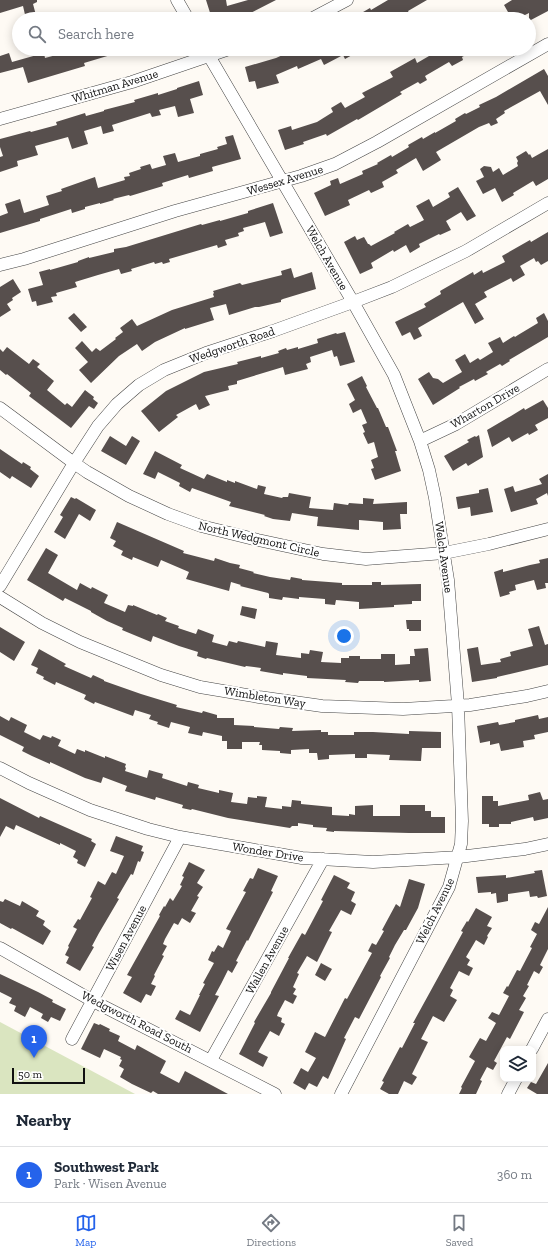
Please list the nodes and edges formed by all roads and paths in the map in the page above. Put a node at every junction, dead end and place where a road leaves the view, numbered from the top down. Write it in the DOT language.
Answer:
graph roads {
  1 [pos="177,0"];
  2 [pos="348,0"];
  3 [pos="184,12"];
  4 [pos="325,12"];
  5 [pos="548,44"];
  6 [pos="536,51"];
  7 [pos="197,56"];
  8 [pos="209,56"];
  9 [pos="527,56"];
  10 [pos="0,119"];
  11 [pos="283,181"];
  12 [pos="548,203"];
  13 [pos="0,265"];
  14 [pos="353,302"];
  15 [pos="548,369"];
  16 [pos="0,408"];
  17 [pos="420,441"];
  18 [pos="74,463"];
  19 [pos="548,529"];
  20 [pos="444,553"];
  21 [pos="0,586"];
  22 [pos="0,597"];
  23 [pos="548,691"];
  24 [pos="458,706"];
  25 [pos="0,768"];
  26 [pos="180,837"];
  27 [pos="548,844"];
  28 [pos="459,856"];
  29 [pos="323,859"];
  30 [pos="0,948"];
  31 [pos="93,1000"];
  32 [pos="548,1019"];
  33 [pos="72,1039"];
  34 [pos="534,1046"];
  35 [pos="211,1060"];
  36 [pos="514,1082"];
  37 [pos="275,1094"];
  38 [pos="341,1094"];
  39 [pos="508,1094"];
  1 -- 3 [label="street"];
  2 -- 4 [label="street"];
  5 -- 6 [label="street, Wessex Avenue"];
  7 -- 10 [label="street, Whitman Avenue"];
  8 -- 11 [label="street, Welch Avenue"];
  9 -- 11 [label="street, Wessex Avenue"];
  11 -- 13 [label="street, Wessex Avenue"];
  11 -- 14 [label="street, Welch Avenue"];
  12 -- 14 [label="street, Wedgworth Road"];
  14 -- 17 [label="street, Welch Avenue"];
  14 -- 18 [label="street, Wedgworth Road"];
  15 -- 17 [label="street, Wharton Drive"];
  16 -- 18 [label="street, North Wedgmont Circle"];
  17 -- 20 [label="street, Welch Avenue"];
  18 -- 20 [label="street, North Wedgmont Circle"];
  18 -- 21 [label="street, Wedgworth Road"];
  19 -- 20 [label="street, North Wedgmont Circle"];
  20 -- 24 [label="street, Welch Avenue"];
  22 -- 24 [label="street, Wimbleton Way"];
  23 -- 24 [label="street, Wimbleton Way"];
  24 -- 28 [label="street, Welch Avenue"];
  25 -- 26 [label="street, Wonder Drive"];
  26 -- 29 [label="street, Wonder Drive"];
  26 -- 31 [label="street, Wisen Avenue"];
  27 -- 28 [label="street, Wonder Drive"];
  28 -- 29 [label="street, Wonder Drive"];
  28 -- 38 [label="street, Welch Avenue"];
  29 -- 35 [label="street, Wallen Avenue"];
  30 -- 31 [label="street, Wedgworth Road South"];
  31 -- 33 [label="street, Wisen Avenue"];
  31 -- 35 [label="street, Wedgworth Road South"];
  32 -- 34 [label="street"];
  35 -- 37 [label="street, Wedgworth Road South"];
  36 -- 39 [label="street"];
}
